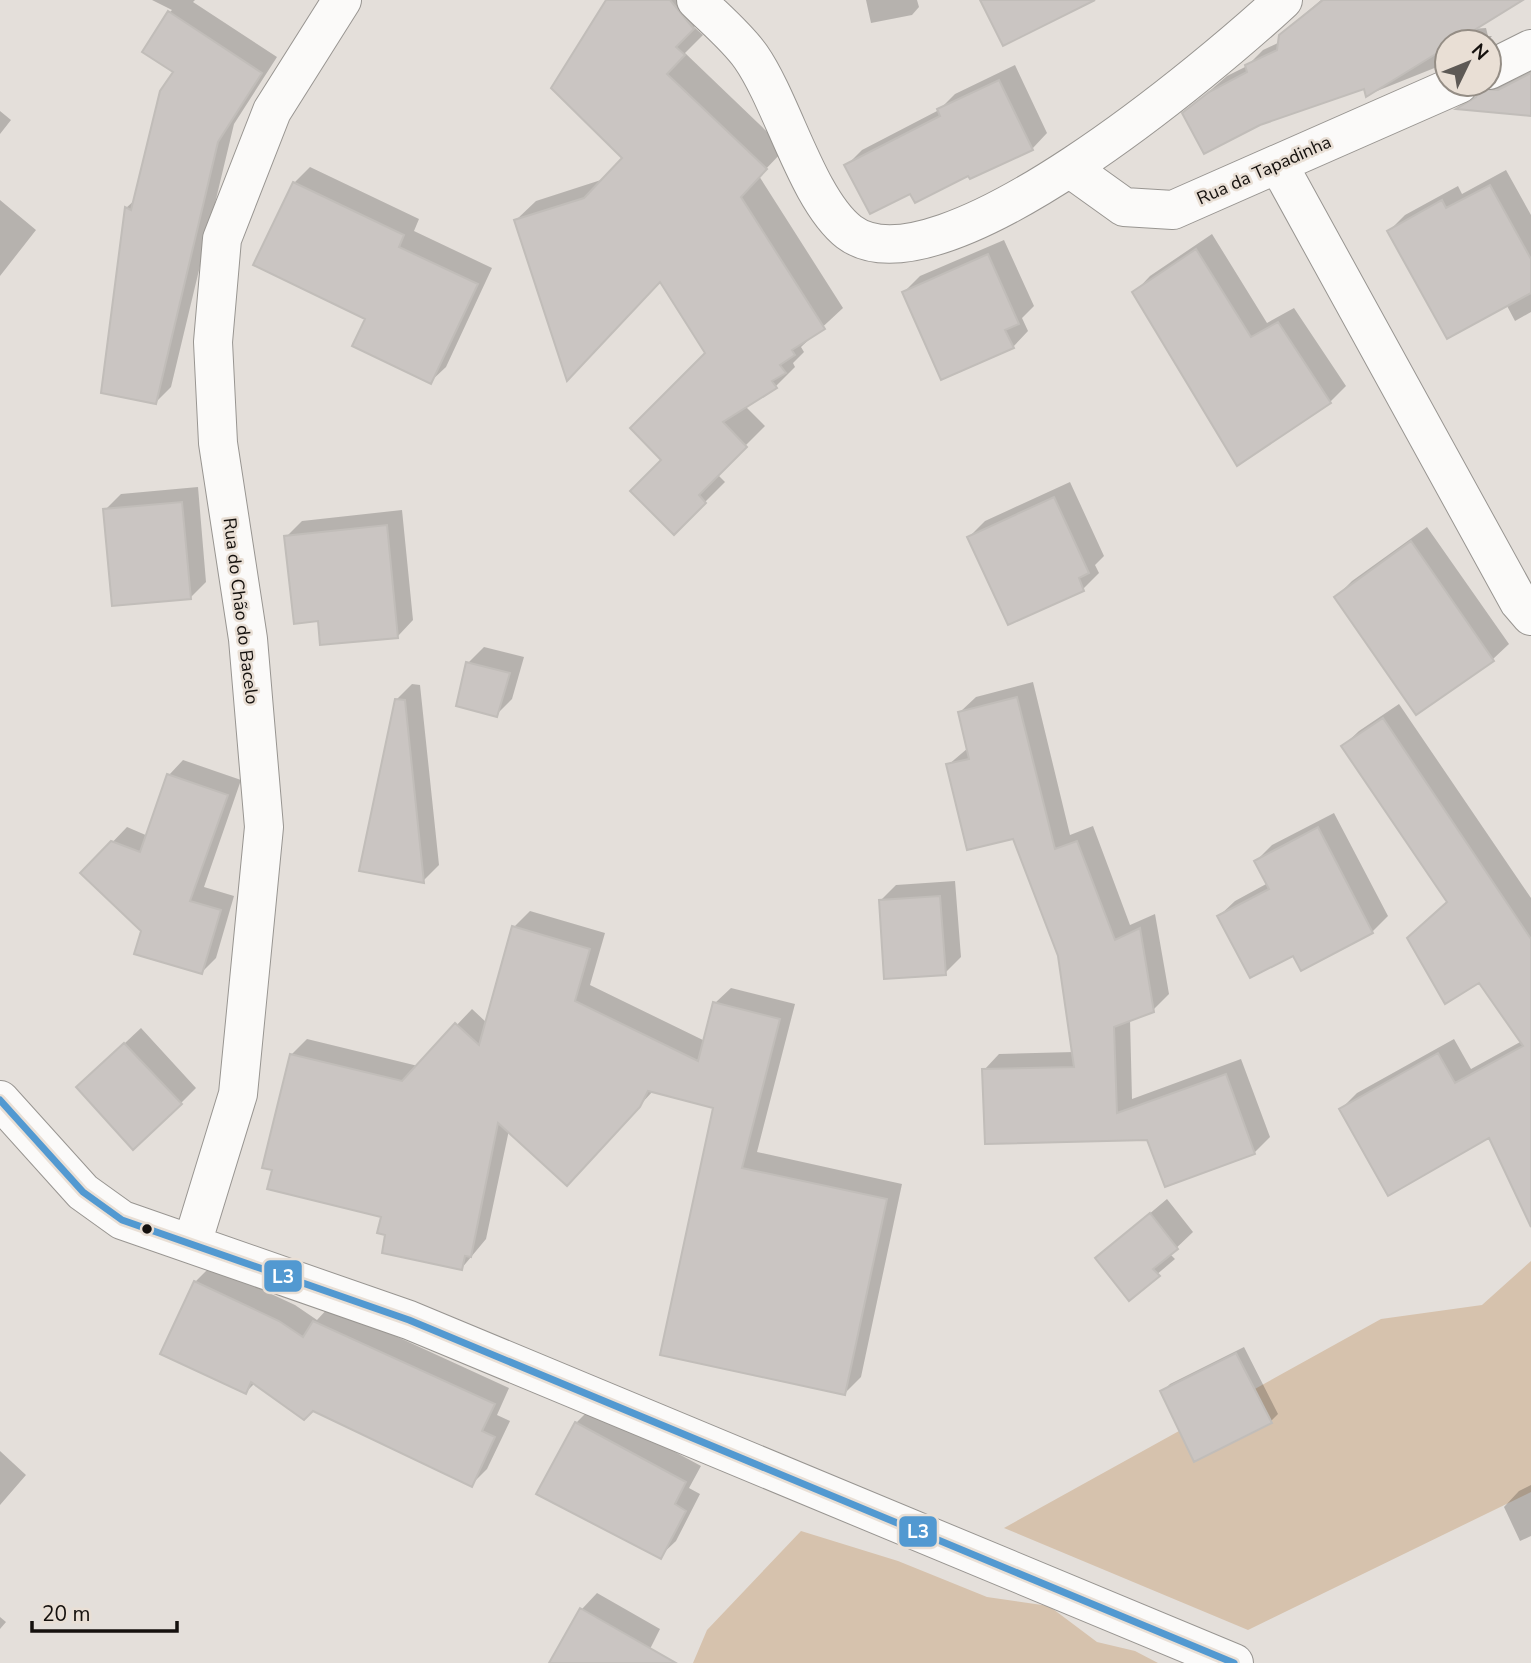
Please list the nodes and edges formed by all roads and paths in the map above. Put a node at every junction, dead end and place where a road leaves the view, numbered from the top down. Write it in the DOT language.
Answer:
graph roads {
  1 [pos="342,0"];
  2 [pos="696,0"];
  3 [pos="1283,0"];
  4 [pos="1531,49"];
  5 [pos="1503,62"];
  6 [pos="1433,95"];
  7 [pos="1278,164"];
  8 [pos="1071,169"];
  9 [pos="1531,616"];
  10 [pos="0,1100"];
  11 [pos="192,1244"];
  12 [pos="1229,1662"];
  1 -- 11 [label="street, Rua do Chão do Bacelo"];
  2 -- 8 [label="street"];
  3 -- 8 [label="street"];
  4 -- 5 [label="street"];
  6 -- 7 [label="street, Rua da Tapadinha"];
  7 -- 8 [label="street, Rua da Tapadinha"];
  7 -- 9 [label="street"];
  10 -- 11 [label="street"];
  11 -- 12 [label="street"];
}
